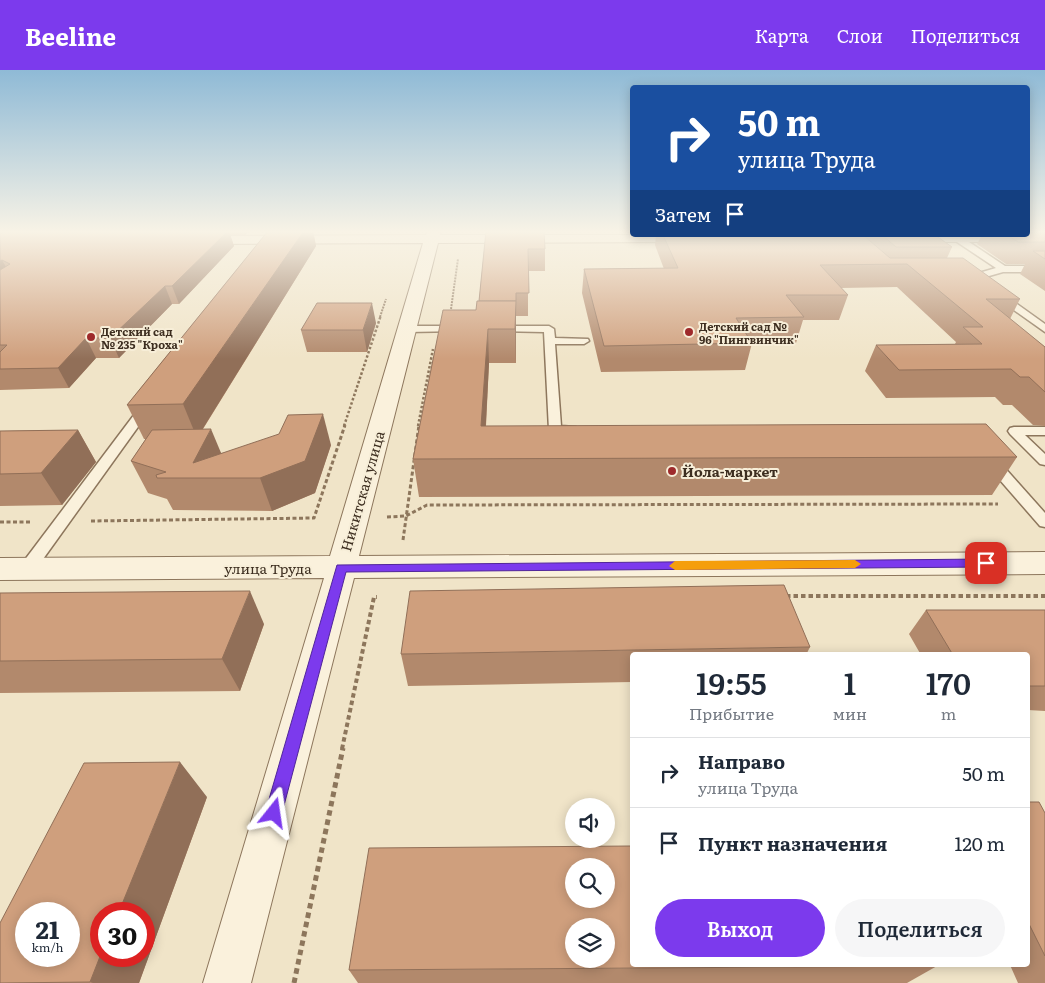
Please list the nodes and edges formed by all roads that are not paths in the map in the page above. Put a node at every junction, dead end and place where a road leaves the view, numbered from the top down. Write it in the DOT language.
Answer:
graph roads {
  1 [pos="428,274"];
  2 [pos="984,274"];
  3 [pos="407,329"];
  4 [pos="1045,329"];
  5 [pos="550,341"];
  6 [pos="584,341"];
  7 [pos="156,394"];
  8 [pos="585,430"];
  9 [pos="1045,431"];
  10 [pos="983,452"];
  11 [pos="1045,461"];
  12 [pos="1045,522"];
  13 [pos="1045,563"];
  14 [pos="341,568"];
  15 [pos="14,569"];
  16 [pos="227,983"];
  1 -- 3 [label="street, Никитская улица"];
  2 -- 4 [label="lane"];
  3 -- 5 [label="lane"];
  3 -- 14 [label="street, Никитская улица"];
  5 -- 6 [label="lane"];
  5 -- 8 [label="lane"];
  7 -- 15 [label="lane"];
  9 -- 11 [label="lane"];
  10 -- 12 [label="lane"];
  13 -- 14 [label="street, улица Труда"];
  14 -- 15 [label="street, улица Труда"];
  14 -- 16 [label="street, Никитская улица"];
}
